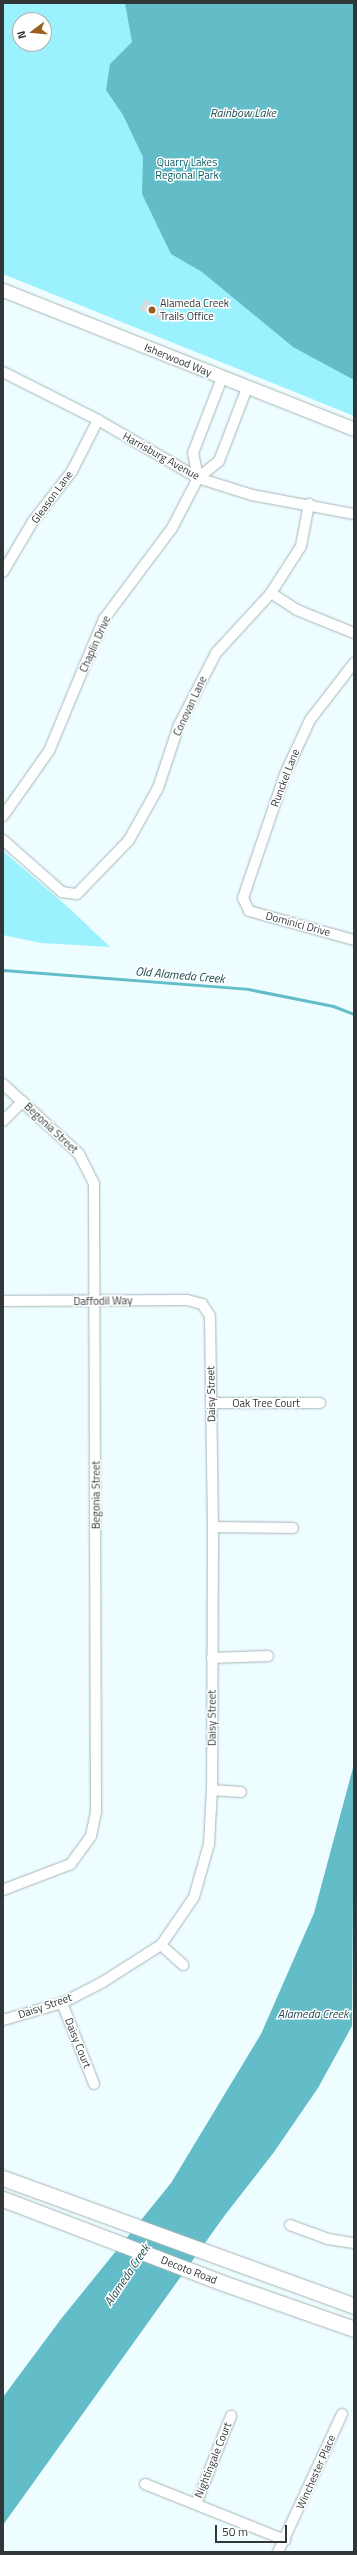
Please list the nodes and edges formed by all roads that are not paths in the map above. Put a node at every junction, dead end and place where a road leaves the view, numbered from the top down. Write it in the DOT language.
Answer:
graph roads {
  1 [pos="3,290"];
  2 [pos="3,372"];
  3 [pos="222,378"];
  4 [pos="247,388"];
  5 [pos="98,420"];
  6 [pos="354,429"];
  7 [pos="198,478"];
  8 [pos="309,504"];
  9 [pos="354,514"];
  10 [pos="3,572"];
  11 [pos="271,593"];
  12 [pos="354,633"];
  13 [pos="354,663"];
  14 [pos="3,816"];
  15 [pos="3,840"];
  16 [pos="244,907"];
  17 [pos="354,940"];
  18 [pos="3,1084"];
  19 [pos="23,1101"];
  20 [pos="3,1121"];
  21 [pos="3,1301"];
  22 [pos="96,1301"];
  23 [pos="202,1304"];
  24 [pos="211,1403"];
  25 [pos="320,1403"];
  26 [pos="214,1527"];
  27 [pos="294,1528"];
  28 [pos="268,1656"];
  29 [pos="212,1658"];
  30 [pos="212,1790"];
  31 [pos="241,1792"];
  32 [pos="3,1888"];
  33 [pos="161,1945"];
  34 [pos="183,1965"];
  35 [pos="62,2003"];
  36 [pos="3,2020"];
  37 [pos="94,2084"];
  38 [pos="3,2178"];
  39 [pos="3,2199"];
  40 [pos="290,2226"];
  41 [pos="354,2243"];
  42 [pos="354,2306"];
  43 [pos="354,2329"];
  44 [pos="342,2414"];
  45 [pos="231,2416"];
  46 [pos="145,2484"];
  47 [pos="196,2504"];
  48 [pos="286,2540"];
  49 [pos="278,2552"];
  1 -- 3 [label="street, Isherwood Way"];
  2 -- 5 [label="street, Harrisburg Avenue"];
  3 -- 4 [label="street, Isherwood Way"];
  3 -- 7 [label="street"];
  4 -- 6 [label="street, Isherwood Way"];
  4 -- 7 [label="street, Chaplin Drive"];
  5 -- 7 [label="street, Harrisburg Avenue"];
  5 -- 10 [label="street, Gleason Lane"];
  7 -- 8 [label="street, Harrisburg Avenue"];
  7 -- 14 [label="street, Chaplin Drive"];
  8 -- 9 [label="street, Harrisburg Avenue"];
  8 -- 11 [label="street, Conovan Lane"];
  11 -- 12 [label="street"];
  11 -- 15 [label="street, Conovan Lane"];
  13 -- 16 [label="street, Runckel Lane"];
  16 -- 17 [label="street, Dominici Drive"];
  18 -- 19 [label="street, Begonia Street"];
  19 -- 20 [label="street"];
  19 -- 22 [label="street, Begonia Street"];
  21 -- 22 [label="street, Daffodil Way"];
  22 -- 23 [label="street, Daffodil Way"];
  22 -- 32 [label="street, Begonia Street"];
  23 -- 24 [label="street, Daisy Street"];
  24 -- 25 [label="street, Oak Tree Court"];
  24 -- 26 [label="street, Daisy Street"];
  26 -- 27 [label="street"];
  26 -- 29 [label="street, Daisy Street"];
  28 -- 29 [label="street"];
  29 -- 30 [label="street, Daisy Street"];
  30 -- 31 [label="street"];
  30 -- 33 [label="street, Daisy Street"];
  33 -- 34 [label="street"];
  33 -- 35 [label="street, Daisy Street"];
  35 -- 36 [label="street, Daisy Street"];
  35 -- 37 [label="street, Daisy Court"];
  38 -- 42 [label="main road, Decoto Road"];
  39 -- 43 [label="main road, Decoto Road"];
  40 -- 41 [label="street"];
  44 -- 48 [label="street, Winchester Place"];
  45 -- 47 [label="street, Nightingale Court"];
  46 -- 47 [label="street"];
  47 -- 48 [label="street"];
  48 -- 49 [label="street, Winchester Place"];
}
